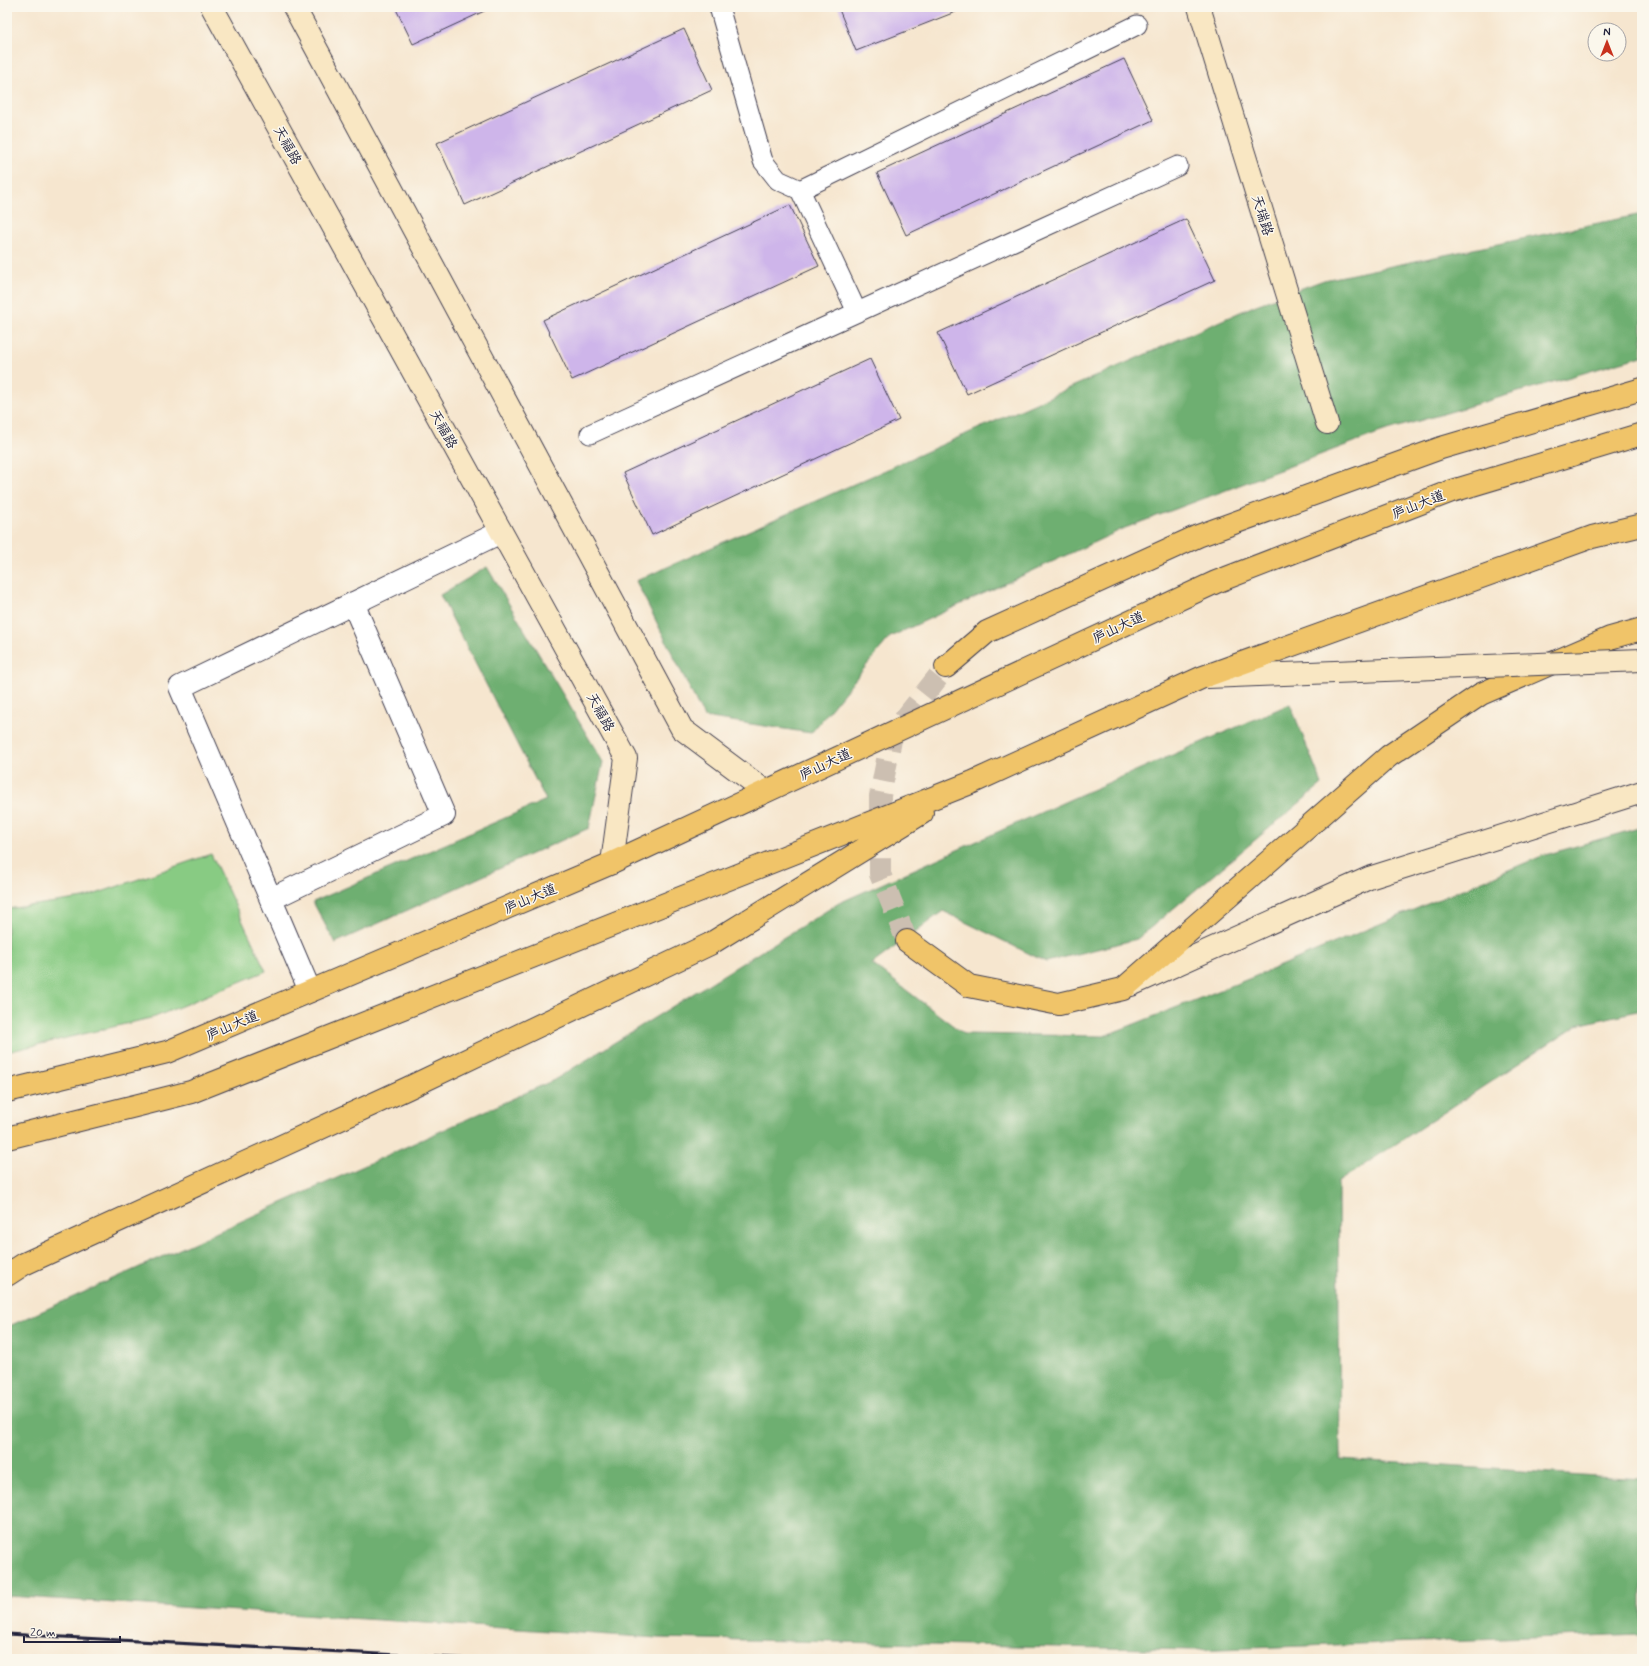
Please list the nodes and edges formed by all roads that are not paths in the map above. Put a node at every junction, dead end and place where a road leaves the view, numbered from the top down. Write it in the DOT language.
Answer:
graph roads {
  1 [pos="212,7"];
  2 [pos="294,7"];
  3 [pos="719,7"];
  4 [pos="1199,7"];
  5 [pos="1137,25"];
  6 [pos="1178,166"];
  7 [pos="800,190"];
  8 [pos="857,312"];
  9 [pos="1642,389"];
  10 [pos="1327,424"];
  11 [pos="590,434"];
  12 [pos="1642,434"];
  13 [pos="1642,525"];
  14 [pos="501,532"];
  15 [pos="353,603"];
  16 [pos="1642,629"];
  17 [pos="1642,660"];
  18 [pos="946,667"];
  19 [pos="1203,678"];
  20 [pos="973,782"];
  21 [pos="765,792"];
  22 [pos="1642,792"];
  23 [pos="612,862"];
  24 [pos="271,899"];
  25 [pos="907,941"];
  26 [pos="1123,989"];
  27 [pos="310,991"];
  28 [pos="7,1091"];
  29 [pos="7,1138"];
  30 [pos="7,1274"];
  1 -- 14 [label="street, 天福路"];
  2 -- 21 [label="street"];
  3 -- 7 [label="lane"];
  4 -- 10 [label="street, 天瑞路"];
  5 -- 7 [label="lane"];
  6 -- 8 [label="lane"];
  7 -- 8 [label="lane"];
  8 -- 11 [label="lane"];
  9 -- 18 [label="main road"];
  12 -- 21 [label="main road, 庐山大道"];
  13 -- 19 [label="main road"];
  14 -- 15 [label="street"];
  14 -- 23 [label="street, 天福路"];
  15 -- 24 [label="street"];
  15 -- 24 [label="street"];
  16 -- 26 [label="main road"];
  17 -- 19 [label="street, bridge"];
  19 -- 20 [label="main road"];
  20 -- 29 [label="main road"];
  20 -- 30 [label="main road"];
  21 -- 23 [label="main road, 庐山大道"];
  22 -- 26 [label="street"];
  23 -- 27 [label="main road, 庐山大道"];
  24 -- 27 [label="street"];
  25 -- 26 [label="main road"];
  27 -- 28 [label="main road, 庐山大道"];
}
